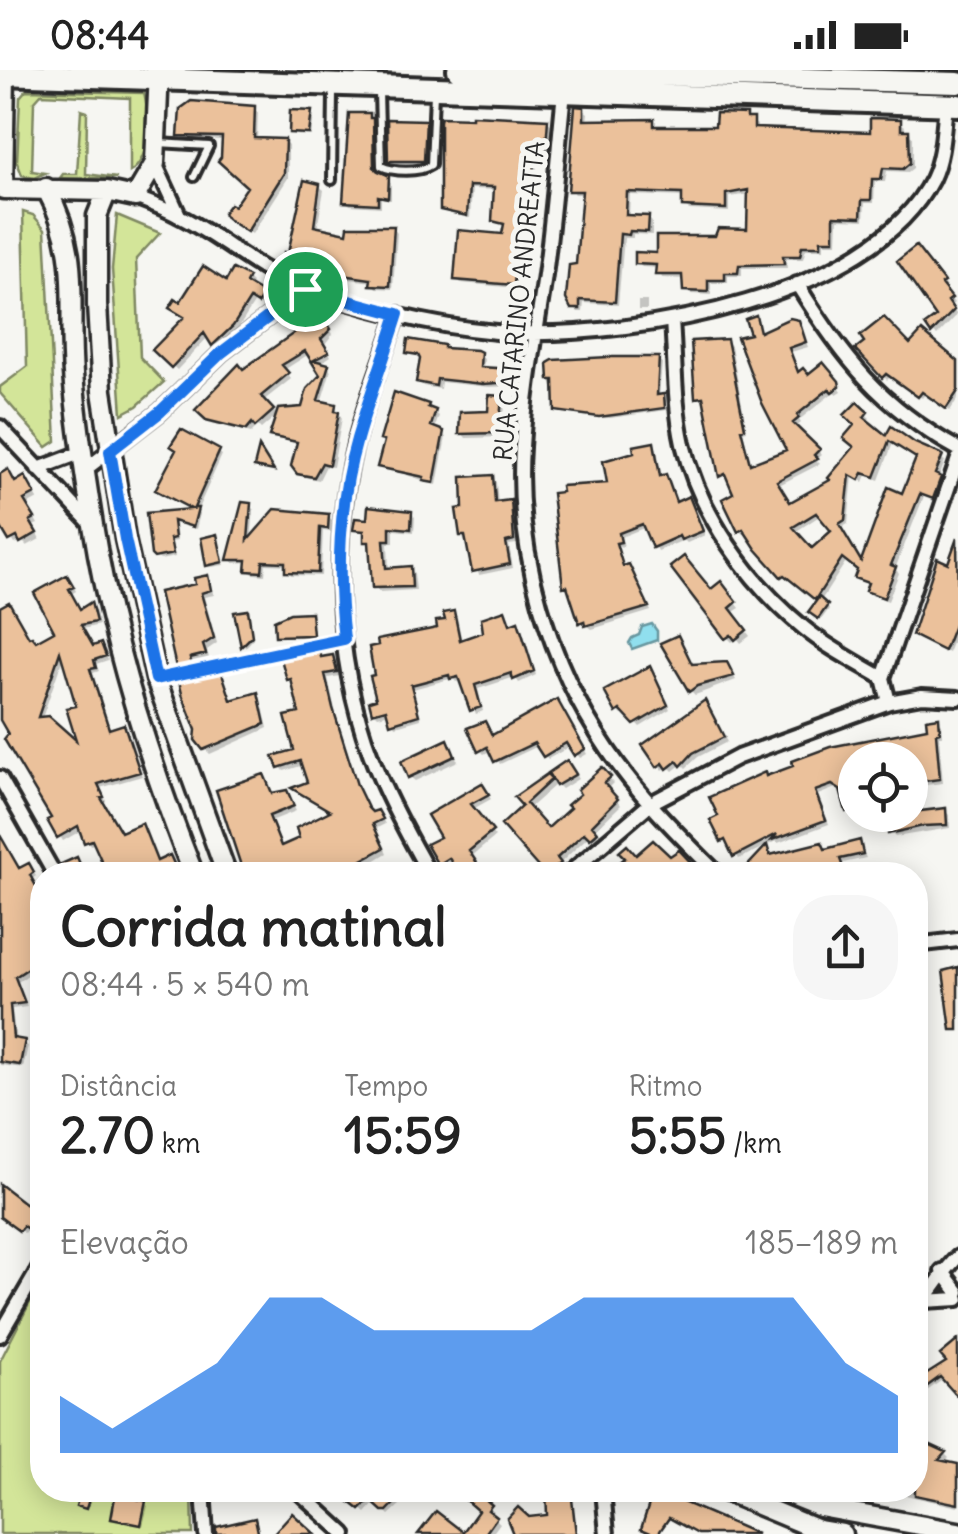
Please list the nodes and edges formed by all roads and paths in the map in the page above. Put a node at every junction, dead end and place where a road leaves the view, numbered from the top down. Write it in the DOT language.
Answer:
graph roads {
  1 [pos="458,70"];
  2 [pos="506,71"];
  3 [pos="5,73"];
  4 [pos="159,74"];
  5 [pos="694,74"];
  6 [pos="826,75"];
  7 [pos="948,78"];
  8 [pos="333,85"];
  9 [pos="379,86"];
  10 [pos="434,88"];
  11 [pos="564,92"];
  12 [pos="952,105"];
  13 [pos="157,143"];
  14 [pos="156,163"];
  15 [pos="194,177"];
  16 [pos="332,180"];
  17 [pos="46,188"];
  18 [pos="1,189"];
  19 [pos="107,191"];
  20 [pos="135,197"];
  21 [pos="179,215"];
  22 [pos="797,284"];
  23 [pos="305,289"];
  24 [pos="398,314"];
  25 [pos="672,320"];
  26 [pos="534,333"];
  27 [pos="0,427"];
  28 [pos="958,448"];
  29 [pos="110,451"];
  30 [pos="958,459"];
  31 [pos="85,461"];
  32 [pos="38,469"];
  33 [pos="94,527"];
  34 [pos="344,639"];
  35 [pos="882,678"];
  36 [pos="156,679"];
  37 [pos="958,698"];
  38 [pos="889,702"];
  39 [pos="0,778"];
  40 [pos="651,803"];
  41 [pos="48,862"];
  42 [pos="189,862"];
  43 [pos="222,862"];
  44 [pos="423,862"];
  45 [pos="582,862"];
  46 [pos="707,862"];
  47 [pos="958,940"];
  48 [pos="928,943"];
  49 [pos="958,1258"];
  50 [pos="942,1271"];
  51 [pos="30,1284"];
  52 [pos="928,1291"];
  53 [pos="958,1292"];
  54 [pos="958,1300"];
  55 [pos="928,1303"];
  56 [pos="0,1335"];
  57 [pos="204,1502"];
  58 [pos="309,1502"];
  59 [pos="604,1502"];
  60 [pos="749,1502"];
  61 [pos="838,1502"];
  62 [pos="817,1532"];
  63 [pos="958,1532"];
  64 [pos="206,1534"];
  65 [pos="345,1534"];
  66 [pos="606,1534"];
  67 [pos="842,1534"];
  1 -- 2 [label="main road"];
  2 -- 5 [label="main road"];
  3 -- 4 [label="main road"];
  3 -- 18 [label="main road"];
  4 -- 8 [label="main road"];
  4 -- 13 [label="main road"];
  5 -- 6 [label="main road"];
  6 -- 7 [label="main road"];
  8 -- 9 [label="main road"];
  8 -- 16 [label="lane"];
  9 -- 10 [label="main road"];
  9 -- 10 [label="lane"];
  10 -- 11 [label="main road"];
  11 -- 12 [label="main road"];
  11 -- 26 [label="street, RUA CATARINO ANDREATTA"];
  12 -- 22 [label="street"];
  13 -- 14 [label="main road"];
  13 -- 15 [label="lane"];
  14 -- 20 [label="main road"];
  14 -- 21 [label="street"];
  17 -- 18 [label="main road"];
  17 -- 19 [label="main road"];
  17 -- 31 [label="main road"];
  19 -- 20 [label="main road"];
  19 -- 29 [label="main road"];
  20 -- 21 [label="street"];
  21 -- 23 [label="street"];
  22 -- 25 [label="street"];
  22 -- 28 [label="street"];
  23 -- 24 [label="street"];
  23 -- 29 [label="street"];
  24 -- 26 [label="street"];
  24 -- 34 [label="street"];
  25 -- 26 [label="street"];
  25 -- 35 [label="street"];
  26 -- 40 [label="street, RUA CATARINO ANDREATTA"];
  27 -- 32 [label="street"];
  29 -- 31 [label="street"];
  29 -- 36 [label="main road"];
  30 -- 35 [label="street"];
  31 -- 32 [label="street"];
  31 -- 33 [label="main road"];
  32 -- 33 [label="street"];
  33 -- 42 [label="main road"];
  34 -- 36 [label="path"];
  34 -- 44 [label="street"];
  35 -- 38 [label="street"];
  36 -- 43 [label="main road"];
  37 -- 38 [label="street"];
  38 -- 40 [label="street"];
  39 -- 41 [label="street"];
  40 -- 45 [label="street"];
  40 -- 46 [label="street, RUA CATARINO ANDREATTA"];
  47 -- 48 [label="street"];
  49 -- 50 [label="street"];
  50 -- 52 [label="street"];
  50 -- 53 [label="street"];
  51 -- 56 [label="street"];
  54 -- 55 [label="street"];
  57 -- 64 [label="street"];
  58 -- 65 [label="street"];
  59 -- 66 [label="street"];
  60 -- 62 [label="main road"];
  61 -- 63 [label="main road"];
  62 -- 67 [label="main road"];
}
